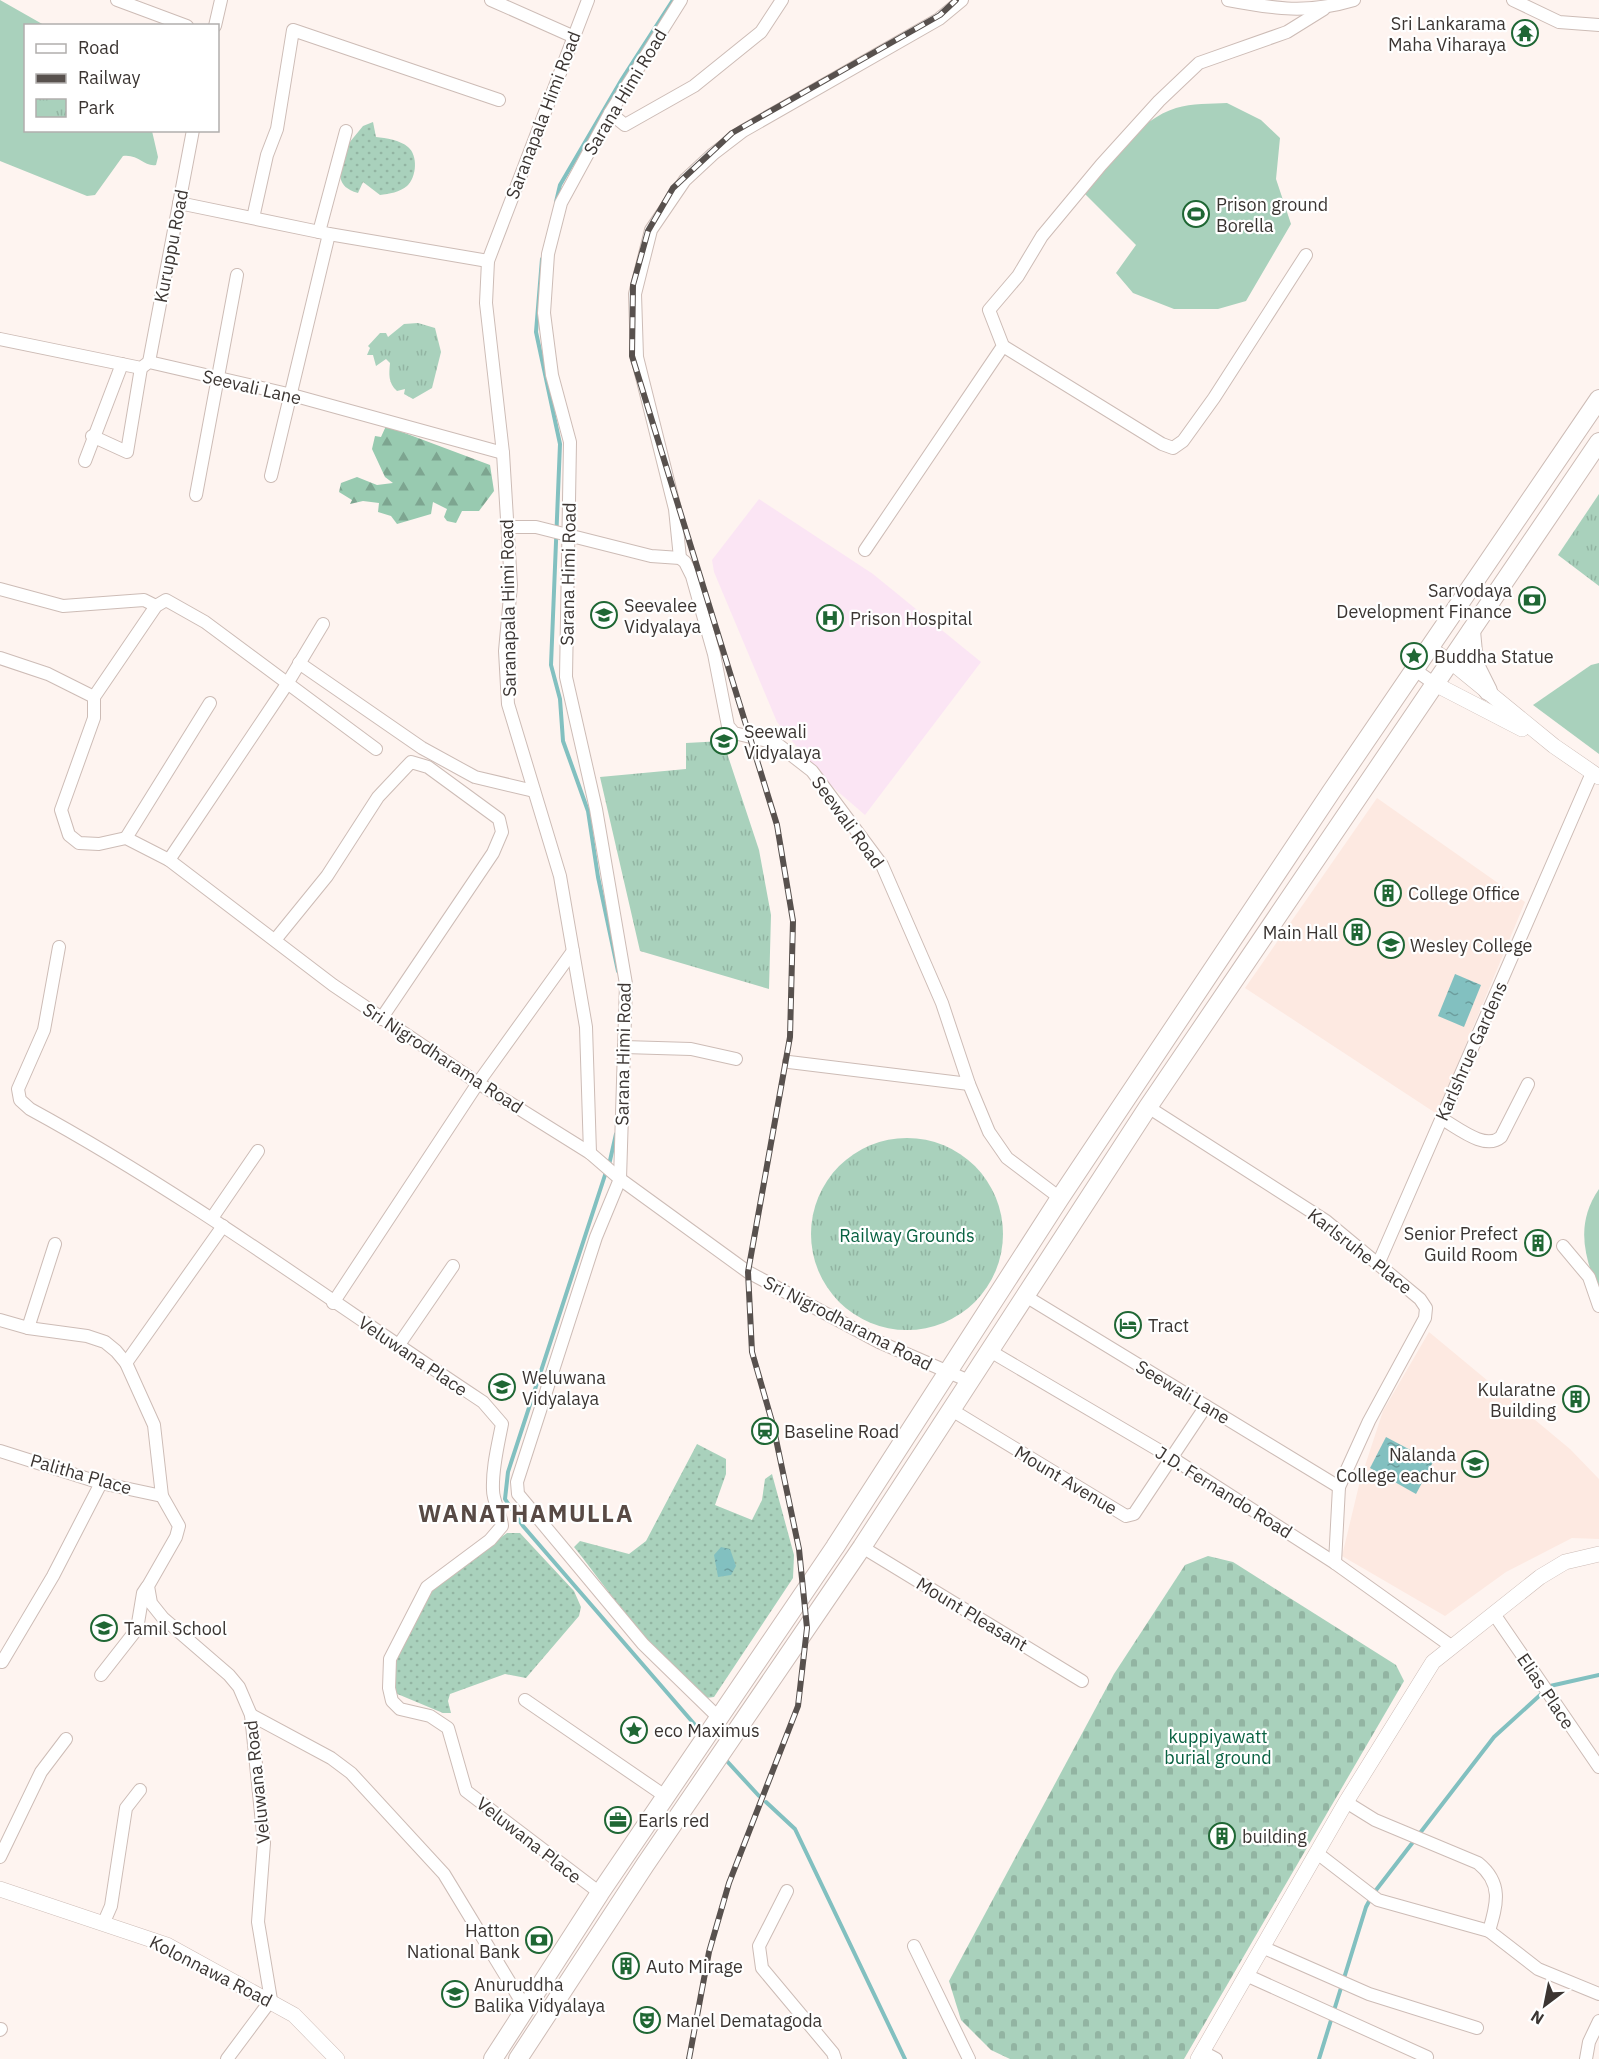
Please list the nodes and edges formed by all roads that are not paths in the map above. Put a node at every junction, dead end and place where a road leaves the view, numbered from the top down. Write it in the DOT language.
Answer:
graph roads {
  1 [pos="117,0"];
  2 [pos="221,0"];
  3 [pos="491,0"];
  4 [pos="588,0"];
  5 [pos="681,0"];
  6 [pos="782,0"];
  7 [pos="962,0"];
  8 [pos="1228,0"];
  9 [pos="1352,0"];
  10 [pos="1517,1"];
  11 [pos="514,5"];
  12 [pos="1277,5"];
  13 [pos="1324,9"];
  14 [pos="182,24"];
  15 [pos="215,24"];
  16 [pos="1599,25"];
  17 [pos="572,36"];
  18 [pos="499,100"];
  19 [pos="610,113"];
  20 [pos="346,131"];
  21 [pos="194,132"];
  22 [pos="179,203"];
  23 [pos="253,218"];
  24 [pos="324,233"];
  25 [pos="1306,255"];
  26 [pos="488,261"];
  27 [pos="237,275"];
  28 [pos="0,339"];
  29 [pos="1003,346"];
  30 [pos="122,364"];
  31 [pos="145,365"];
  32 [pos="216,378"];
  33 [pos="292,395"];
  34 [pos="1599,399"];
  35 [pos="92,436"];
  36 [pos="1599,442"];
  37 [pos="503,453"];
  38 [pos="85,461"];
  39 [pos="271,476"];
  40 [pos="196,495"];
  41 [pos="508,527"];
  42 [pos="562,534"];
  43 [pos="865,550"];
  44 [pos="681,558"];
  45 [pos="0,589"];
  46 [pos="156,606"];
  47 [pos="323,624"];
  48 [pos="1471,632"];
  49 [pos="1430,647"];
  50 [pos="0,658"];
  51 [pos="1450,661"];
  52 [pos="299,663"];
  53 [pos="1415,670"];
  54 [pos="287,684"];
  55 [pos="1435,684"];
  56 [pos="1488,691"];
  57 [pos="94,697"];
  58 [pos="210,703"];
  59 [pos="1554,746"];
  60 [pos="376,749"];
  61 [pos="1596,775"];
  62 [pos="534,791"];
  63 [pos="126,838"];
  64 [pos="169,861"];
  65 [pos="275,940"];
  66 [pos="59,947"];
  67 [pos="573,951"];
  68 [pos="381,1019"];
  69 [pos="624,1047"];
  70 [pos="736,1059"];
  71 [pos="789,1062"];
  72 [pos="478,1083"];
  73 [pos="969,1084"];
  74 [pos="1528,1084"];
  75 [pos="1148,1107"];
  76 [pos="1442,1119"];
  77 [pos="258,1151"];
  78 [pos="593,1157"];
  79 [pos="617,1177"];
  80 [pos="1060,1198"];
  81 [pos="212,1218"];
  82 [pos="223,1226"];
  83 [pos="55,1244"];
  84 [pos="1563,1246"];
  85 [pos="1379,1262"];
  86 [pos="453,1266"];
  87 [pos="1027,1297"];
  88 [pos="333,1303"];
  89 [pos="1599,1306"];
  90 [pos="0,1320"];
  91 [pos="28,1328"];
  92 [pos="398,1346"];
  93 [pos="990,1351"];
  94 [pos="126,1363"];
  95 [pos="947,1372"];
  96 [pos="969,1381"];
  97 [pos="1206,1406"];
  98 [pos="950,1409"];
  99 [pos="0,1450"];
  100 [pos="1172,1458"];
  101 [pos="101,1483"];
  102 [pos="1339,1486"];
  103 [pos="162,1496"];
  104 [pos="862,1547"];
  105 [pos="1599,1554"];
  106 [pos="1335,1563"];
  107 [pos="148,1586"];
  108 [pos="1494,1614"];
  109 [pos="1451,1646"];
  110 [pos="2,1662"];
  111 [pos="101,1675"];
  112 [pos="1082,1681"];
  113 [pos="525,1700"];
  114 [pos="251,1715"];
  115 [pos="710,1731"];
  116 [pos="66,1739"];
  117 [pos="1599,1767"];
  118 [pos="140,1790"];
  119 [pos="665,1796"];
  120 [pos="1346,1802"];
  121 [pos="1317,1853"];
  122 [pos="0,1857"];
  123 [pos="0,1889"];
  124 [pos="787,1890"];
  125 [pos="600,1893"];
  126 [pos="104,1922"];
  127 [pos="1489,1932"];
  128 [pos="915,1946"];
  129 [pos="1262,1947"];
  130 [pos="1246,1975"];
  131 [pos="1599,1994"];
  132 [pos="271,2000"];
  133 [pos="528,2007"];
  134 [pos="1599,2021"];
  135 [pos="1478,2028"];
  136 [pos="1206,2057"];
  137 [pos="1427,2057"];
  138 [pos="227,2059"];
  139 [pos="337,2059"];
  140 [pos="493,2059"];
  141 [pos="518,2059"];
  142 [pos="835,2059"];
  143 [pos="969,2059"];
  144 [pos="1586,2059"];
  1 -- 14 [label="street"];
  2 -- 15 [label="street"];
  3 -- 11 [label="street"];
  4 -- 17 [label="street, Saranapala Himi Road"];
  5 -- 19 [label="street, Sarana Himi Road"];
  6 -- 19 [label="street"];
  7 -- 44 [label="street, Seewali Road"];
  8 -- 12 [label="street"];
  9 -- 13 [label="street"];
  10 -- 16 [label="street"];
  11 -- 17 [label="street"];
  12 -- 13 [label="street"];
  13 -- 29 [label="street"];
  17 -- 26 [label="street, Saranapala Himi Road"];
  18 -- 23 [label="street"];
  19 -- 42 [label="street, Sarana Himi Road"];
  20 -- 24 [label="street"];
  21 -- 22 [label="street, Kuruppu Road"];
  22 -- 23 [label="street"];
  22 -- 31 [label="street, Kuruppu Road"];
  23 -- 24 [label="street"];
  24 -- 26 [label="street"];
  24 -- 33 [label="street"];
  25 -- 29 [label="street"];
  26 -- 37 [label="street, Saranapala Himi Road"];
  27 -- 32 [label="street"];
  28 -- 30 [label="street, Seevali Lane"];
  29 -- 43 [label="street"];
  30 -- 31 [label="street, Seevali Lane"];
  30 -- 35 [label="street"];
  31 -- 32 [label="street, Seevali Lane"];
  31 -- 35 [label="street, Kuruppu Road"];
  32 -- 33 [label="street, Seevali Lane"];
  32 -- 40 [label="street"];
  33 -- 37 [label="street, Seevali Lane"];
  33 -- 39 [label="street"];
  34 -- 49 [label="highway"];
  35 -- 38 [label="street"];
  36 -- 48 [label="highway"];
  37 -- 41 [label="street, Saranapala Himi Road"];
  41 -- 42 [label="street"];
  41 -- 62 [label="street, Saranapala Himi Road"];
  42 -- 44 [label="street"];
  42 -- 69 [label="street, Sarana Himi Road"];
  44 -- 73 [label="street, Seewali Road"];
  45 -- 46 [label="street"];
  46 -- 54 [label="street"];
  46 -- 57 [label="street"];
  47 -- 52 [label="street"];
  48 -- 51 [label="highway"];
  48 -- 56 [label="highway"];
  49 -- 51 [label="street"];
  49 -- 53 [label="highway"];
  50 -- 57 [label="street"];
  51 -- 55 [label="highway"];
  51 -- 56 [label="main road"];
  52 -- 54 [label="street"];
  52 -- 62 [label="street"];
  53 -- 55 [label="street"];
  53 -- 80 [label="highway"];
  54 -- 60 [label="street"];
  54 -- 64 [label="street"];
  55 -- 59 [label="main road"];
  55 -- 75 [label="highway"];
  56 -- 59 [label="main road"];
  57 -- 63 [label="street"];
  58 -- 63 [label="street"];
  59 -- 61 [label="main road"];
  61 -- 76 [label="street, Karlshrue Gardens"];
  62 -- 67 [label="street, Saranapala Himi Road"];
  63 -- 64 [label="street, Sri Nigrodharama Road"];
  64 -- 65 [label="street, Sri Nigrodharama Road"];
  65 -- 68 [label="street, Sri Nigrodharama Road"];
  65 -- 68 [label="street"];
  66 -- 81 [label="street, Veluwana Place"];
  67 -- 72 [label="street"];
  67 -- 78 [label="street, Saranapala Himi Road"];
  68 -- 72 [label="street, Sri Nigrodharama Road"];
  69 -- 70 [label="street"];
  69 -- 79 [label="street, Sarana Himi Road"];
  71 -- 73 [label="street"];
  72 -- 78 [label="street, Sri Nigrodharama Road"];
  72 -- 88 [label="street"];
  73 -- 80 [label="street, Seewali Road"];
  74 -- 76 [label="street"];
  75 -- 85 [label="street, Karlsruhe Place"];
  75 -- 87 [label="highway"];
  76 -- 85 [label="street, Karlshrue Gardens"];
  77 -- 81 [label="street"];
  78 -- 79 [label="street, Sri Nigrodharama Road"];
  79 -- 95 [label="street, Sri Nigrodharama Road"];
  79 -- 115 [label="street, Sarana Himi Road"];
  80 -- 95 [label="highway"];
  81 -- 82 [label="street, Veluwana Place"];
  82 -- 88 [label="street, Veluwana Place"];
  82 -- 94 [label="street"];
  83 -- 91 [label="street"];
  84 -- 89 [label="street"];
  85 -- 102 [label="street, Karlsruhe Place"];
  86 -- 92 [label="street"];
  87 -- 93 [label="highway"];
  87 -- 97 [label="street, Seewali Lane"];
  88 -- 92 [label="street, Veluwana Place"];
  90 -- 91 [label="street"];
  91 -- 94 [label="street"];
  92 -- 125 [label="street, Veluwana Place"];
  93 -- 96 [label="highway"];
  93 -- 100 [label="street, J.D. Fernando Road"];
  94 -- 103 [label="street"];
  95 -- 96 [label="street, Sri Nigrodharama Road"];
  95 -- 115 [label="highway"];
  96 -- 98 [label="highway"];
  97 -- 100 [label="street, Mount Avenue"];
  97 -- 102 [label="street, Seewali Lane"];
  98 -- 100 [label="street, Mount Avenue"];
  98 -- 104 [label="highway"];
  99 -- 101 [label="street, Palitha Place"];
  100 -- 106 [label="street, J.D. Fernando Road"];
  101 -- 103 [label="street, Palitha Place"];
  101 -- 110 [label="street"];
  102 -- 106 [label="street, Karlsruhe Place"];
  103 -- 107 [label="street"];
  104 -- 112 [label="street, Mount Pleasant"];
  104 -- 141 [label="highway"];
  105 -- 108 [label="main road"];
  106 -- 109 [label="street, J.D. Fernando Road"];
  107 -- 111 [label="street"];
  107 -- 114 [label="street, Veluwana Road"];
  108 -- 109 [label="main road"];
  108 -- 117 [label="street, Elias Place"];
  109 -- 120 [label="main road"];
  113 -- 119 [label="street"];
  114 -- 132 [label="street, Veluwana Road"];
  114 -- 133 [label="street"];
  115 -- 119 [label="highway"];
  116 -- 122 [label="street"];
  118 -- 126 [label="street"];
  119 -- 125 [label="highway"];
  120 -- 121 [label="main road"];
  120 -- 127 [label="street"];
  121 -- 127 [label="street"];
  121 -- 129 [label="main road"];
  123 -- 126 [label="main road, Kolonnawa Road"];
  124 -- 142 [label="street"];
  125 -- 133 [label="highway"];
  126 -- 132 [label="main road, Kolonnawa Road"];
  127 -- 131 [label="street"];
  128 -- 143 [label="street"];
  129 -- 130 [label="main road"];
  129 -- 135 [label="street"];
  130 -- 136 [label="main road"];
  130 -- 137 [label="street"];
  132 -- 138 [label="street"];
  132 -- 139 [label="main road, Kolonnawa Road"];
  133 -- 140 [label="highway"];
  134 -- 144 [label="street"];
}
